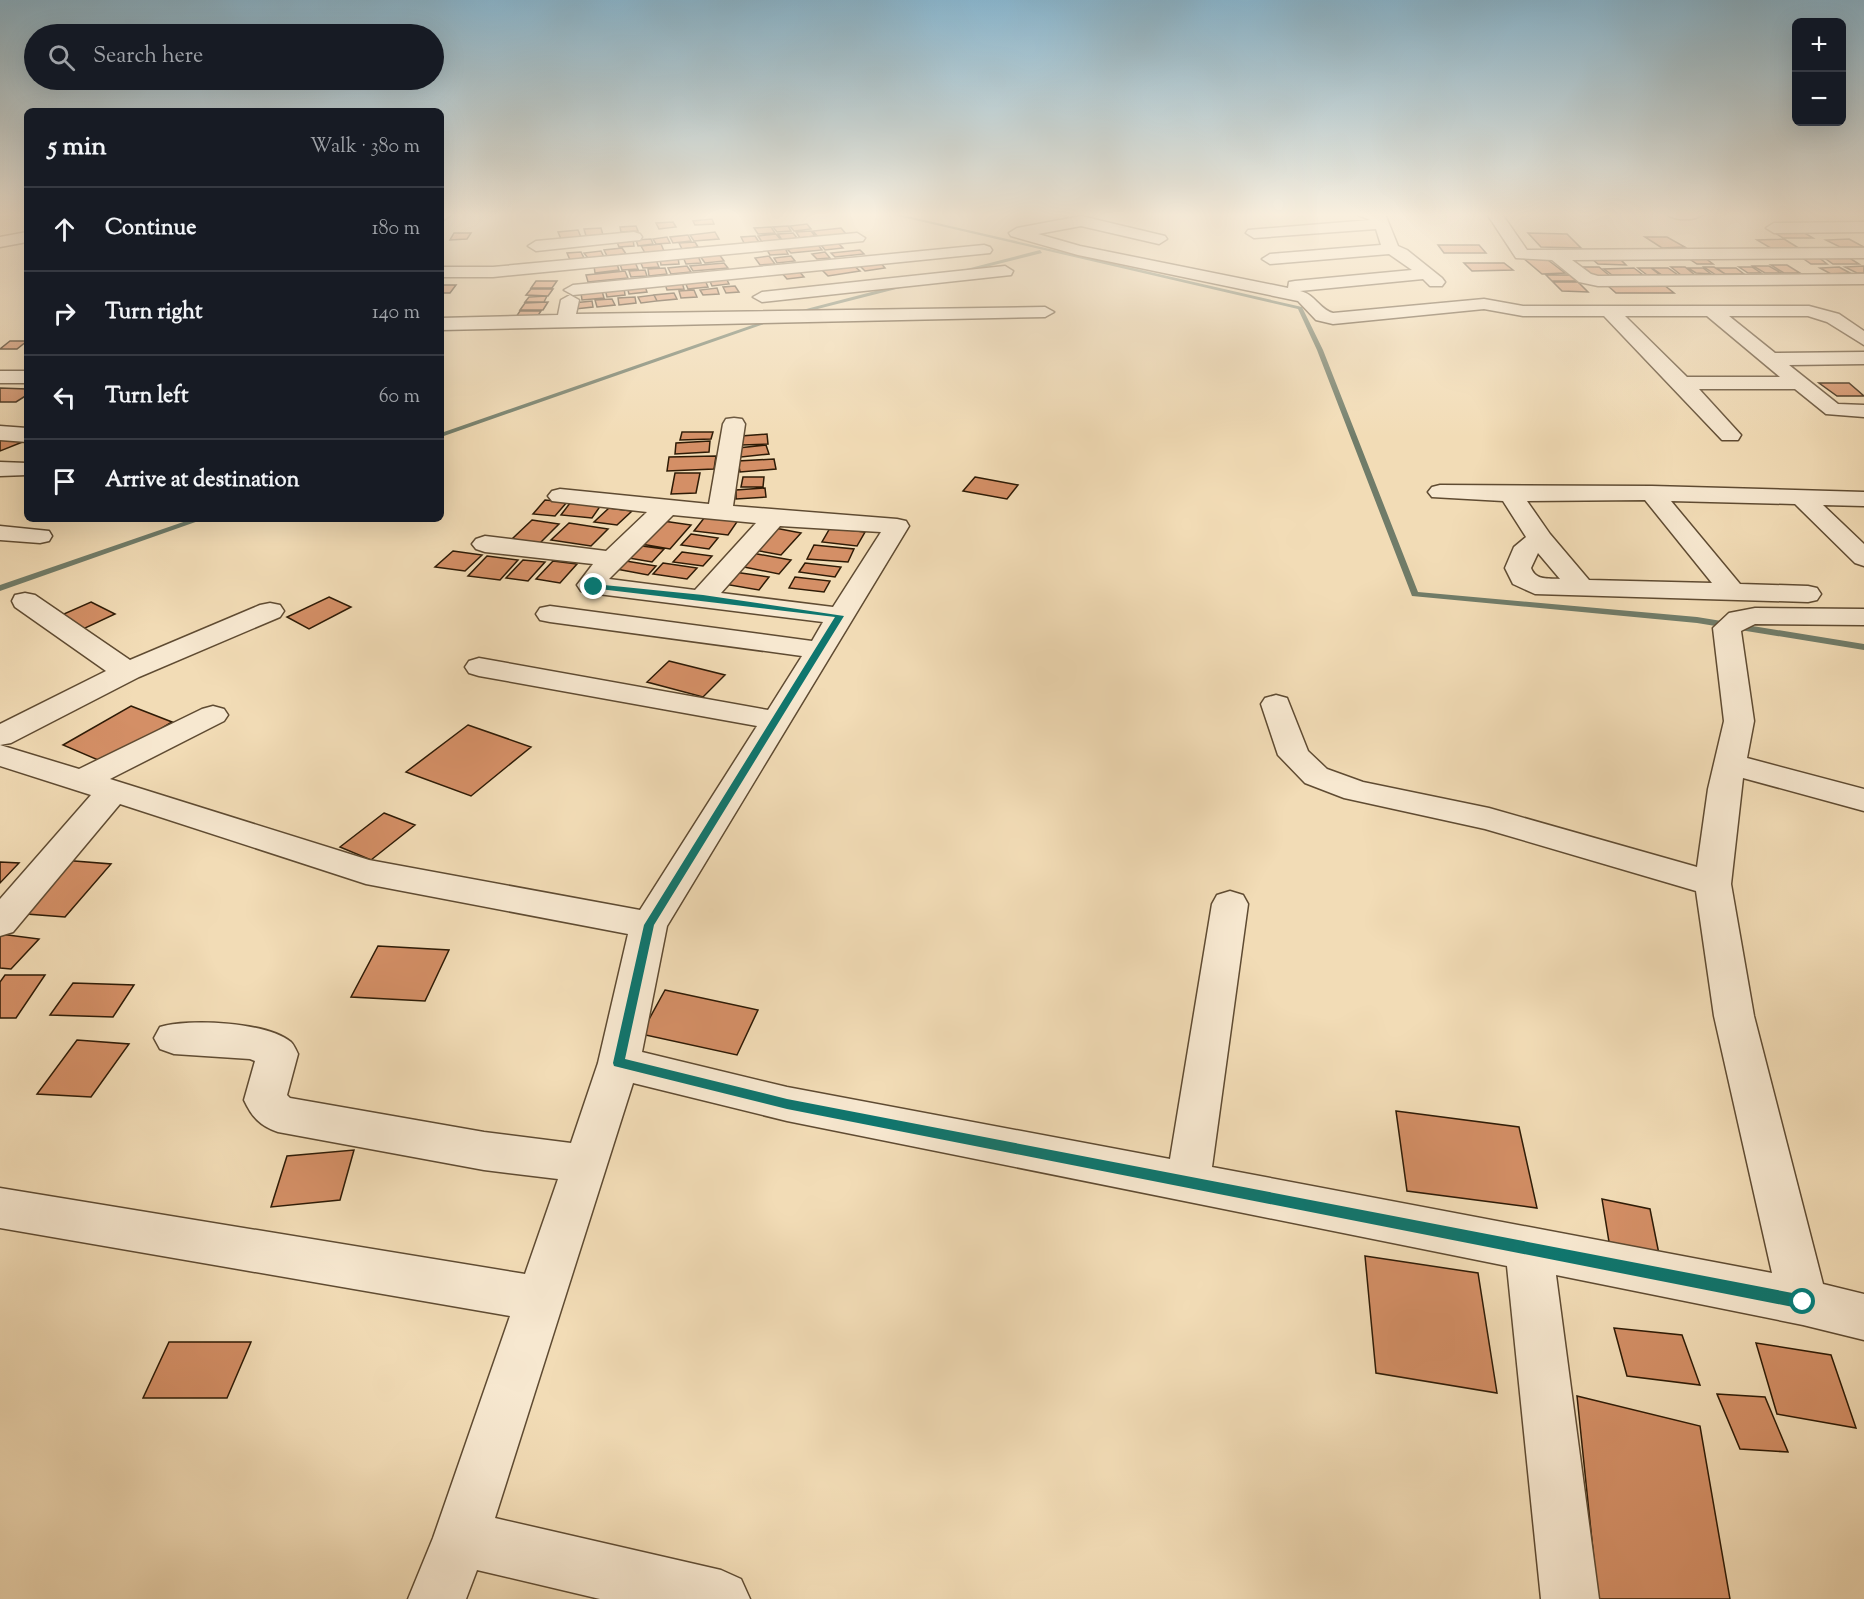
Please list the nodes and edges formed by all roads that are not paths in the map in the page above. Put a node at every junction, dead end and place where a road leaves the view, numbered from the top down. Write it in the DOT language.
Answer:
graph roads {
  1 [pos="587,289"];
  2 [pos="760,289"];
  3 [pos="840,289"];
  4 [pos="1285,289"];
  5 [pos="1297,289"];
  6 [pos="1317,289"];
  7 [pos="1842,289"];
  8 [pos="573,290"];
  9 [pos="1299,291"];
  10 [pos="764,297"];
  11 [pos="1855,297"];
  12 [pos="1710,310"];
  13 [pos="1609,311"];
  14 [pos="781,316"];
  15 [pos="1051,318"];
  16 [pos="566,319"];
  17 [pos="444,324"];
  18 [pos="1864,339"];
  19 [pos="1864,358"];
  20 [pos="1770,359"];
  21 [pos="24,376"];
  22 [pos="0,377"];
  23 [pos="1682,383"];
  24 [pos="1800,383"];
  25 [pos="1860,420"];
  26 [pos="734,424"];
  27 [pos="0,433"];
  28 [pos="24,435"];
  29 [pos="1730,435"];
  30 [pos="1440,492"];
  31 [pos="1652,493"];
  32 [pos="1511,494"];
  33 [pos="560,496"];
  34 [pos="1801,497"];
  35 [pos="1864,499"];
  36 [pos="668,506"];
  37 [pos="720,512"];
  38 [pos="774,518"];
  39 [pos="0,533"];
  40 [pos="40,536"];
  41 [pos="1540,538"];
  42 [pos="485,544"];
  43 [pos="1864,558"];
  44 [pos="612,559"];
  45 [pos="1580,586"];
  46 [pos="1733,592"];
  47 [pos="1864,595"];
  48 [pos="703,597"];
  49 [pos="25,601"];
  50 [pos="270,612"];
  51 [pos="550,614"];
  52 [pos="840,616"];
  53 [pos="1864,617"];
  54 [pos="818,650"];
  55 [pos="479,667"];
  56 [pos="129,671"];
  57 [pos="1276,704"];
  58 [pos="213,715"];
  59 [pos="775,720"];
  60 [pos="0,736"];
  61 [pos="0,755"];
  62 [pos="1730,764"];
  63 [pos="97,786"];
  64 [pos="1864,800"];
  65 [pos="1713,884"];
  66 [pos="1230,904"];
  67 [pos="0,923"];
  68 [pos="649,925"];
  69 [pos="174,1038"];
  70 [pos="619,1063"];
  71 [pos="586,1164"];
  72 [pos="1188,1183"];
  73 [pos="0,1208"];
  74 [pos="1529,1251"];
  75 [pos="540,1299"];
  76 [pos="1803,1302"];
  77 [pos="1864,1317"];
  78 [pos="461,1538"];
  79 [pos="437,1599"];
  80 [pos="721,1599"];
  81 [pos="1570,1599"];
  1 -- 8 [label="street"];
  2 -- 10 [label="street"];
  3 -- 10 [label="street"];
  4 -- 9 [label="street"];
  5 -- 9 [label="street"];
  6 -- 9 [label="street"];
  7 -- 11 [label="street"];
  8 -- 16 [label="street"];
  9 -- 13 [label="street"];
  10 -- 14 [label="street"];
  10 -- 16 [label="street"];
  12 -- 13 [label="street"];
  12 -- 18 [label="street"];
  12 -- 20 [label="street"];
  13 -- 23 [label="street"];
  14 -- 15 [label="street"];
  14 -- 16 [label="street"];
  16 -- 17 [label="street"];
  19 -- 20 [label="street"];
  20 -- 24 [label="street"];
  21 -- 22 [label="street"];
  23 -- 24 [label="street"];
  23 -- 29 [label="street"];
  24 -- 25 [label="street"];
  26 -- 37 [label="street"];
  27 -- 28 [label="street"];
  30 -- 32 [label="street"];
  31 -- 32 [label="street"];
  31 -- 34 [label="street"];
  31 -- 46 [label="street"];
  32 -- 41 [label="street"];
  33 -- 36 [label="street"];
  34 -- 35 [label="street"];
  34 -- 43 [label="street"];
  36 -- 37 [label="street"];
  36 -- 44 [label="street"];
  37 -- 38 [label="street"];
  38 -- 48 [label="street"];
  38 -- 52 [label="street"];
  39 -- 40 [label="street"];
  41 -- 45 [label="street"];
  41 -- 45 [label="street"];
  42 -- 44 [label="street"];
  44 -- 48 [label="street"];
  45 -- 46 [label="street"];
  46 -- 47 [label="street"];
  48 -- 52 [label="street"];
  49 -- 56 [label="street"];
  50 -- 56 [label="street"];
  51 -- 54 [label="street"];
  52 -- 54 [label="street"];
  53 -- 62 [label="street"];
  54 -- 59 [label="street"];
  55 -- 59 [label="street"];
  56 -- 60 [label="street"];
  57 -- 65 [label="street"];
  58 -- 63 [label="street"];
  59 -- 68 [label="street"];
  61 -- 63 [label="street"];
  62 -- 64 [label="street"];
  62 -- 65 [label="street"];
  63 -- 67 [label="street"];
  63 -- 68 [label="street"];
  65 -- 76 [label="street"];
  66 -- 72 [label="street"];
  68 -- 70 [label="street"];
  69 -- 71 [label="street"];
  70 -- 71 [label="street"];
  70 -- 72 [label="street"];
  71 -- 75 [label="street"];
  72 -- 74 [label="street"];
  73 -- 75 [label="street"];
  74 -- 76 [label="street"];
  74 -- 81 [label="street"];
  75 -- 78 [label="street"];
  76 -- 77 [label="street"];
  78 -- 79 [label="street"];
  78 -- 80 [label="street"];
}
